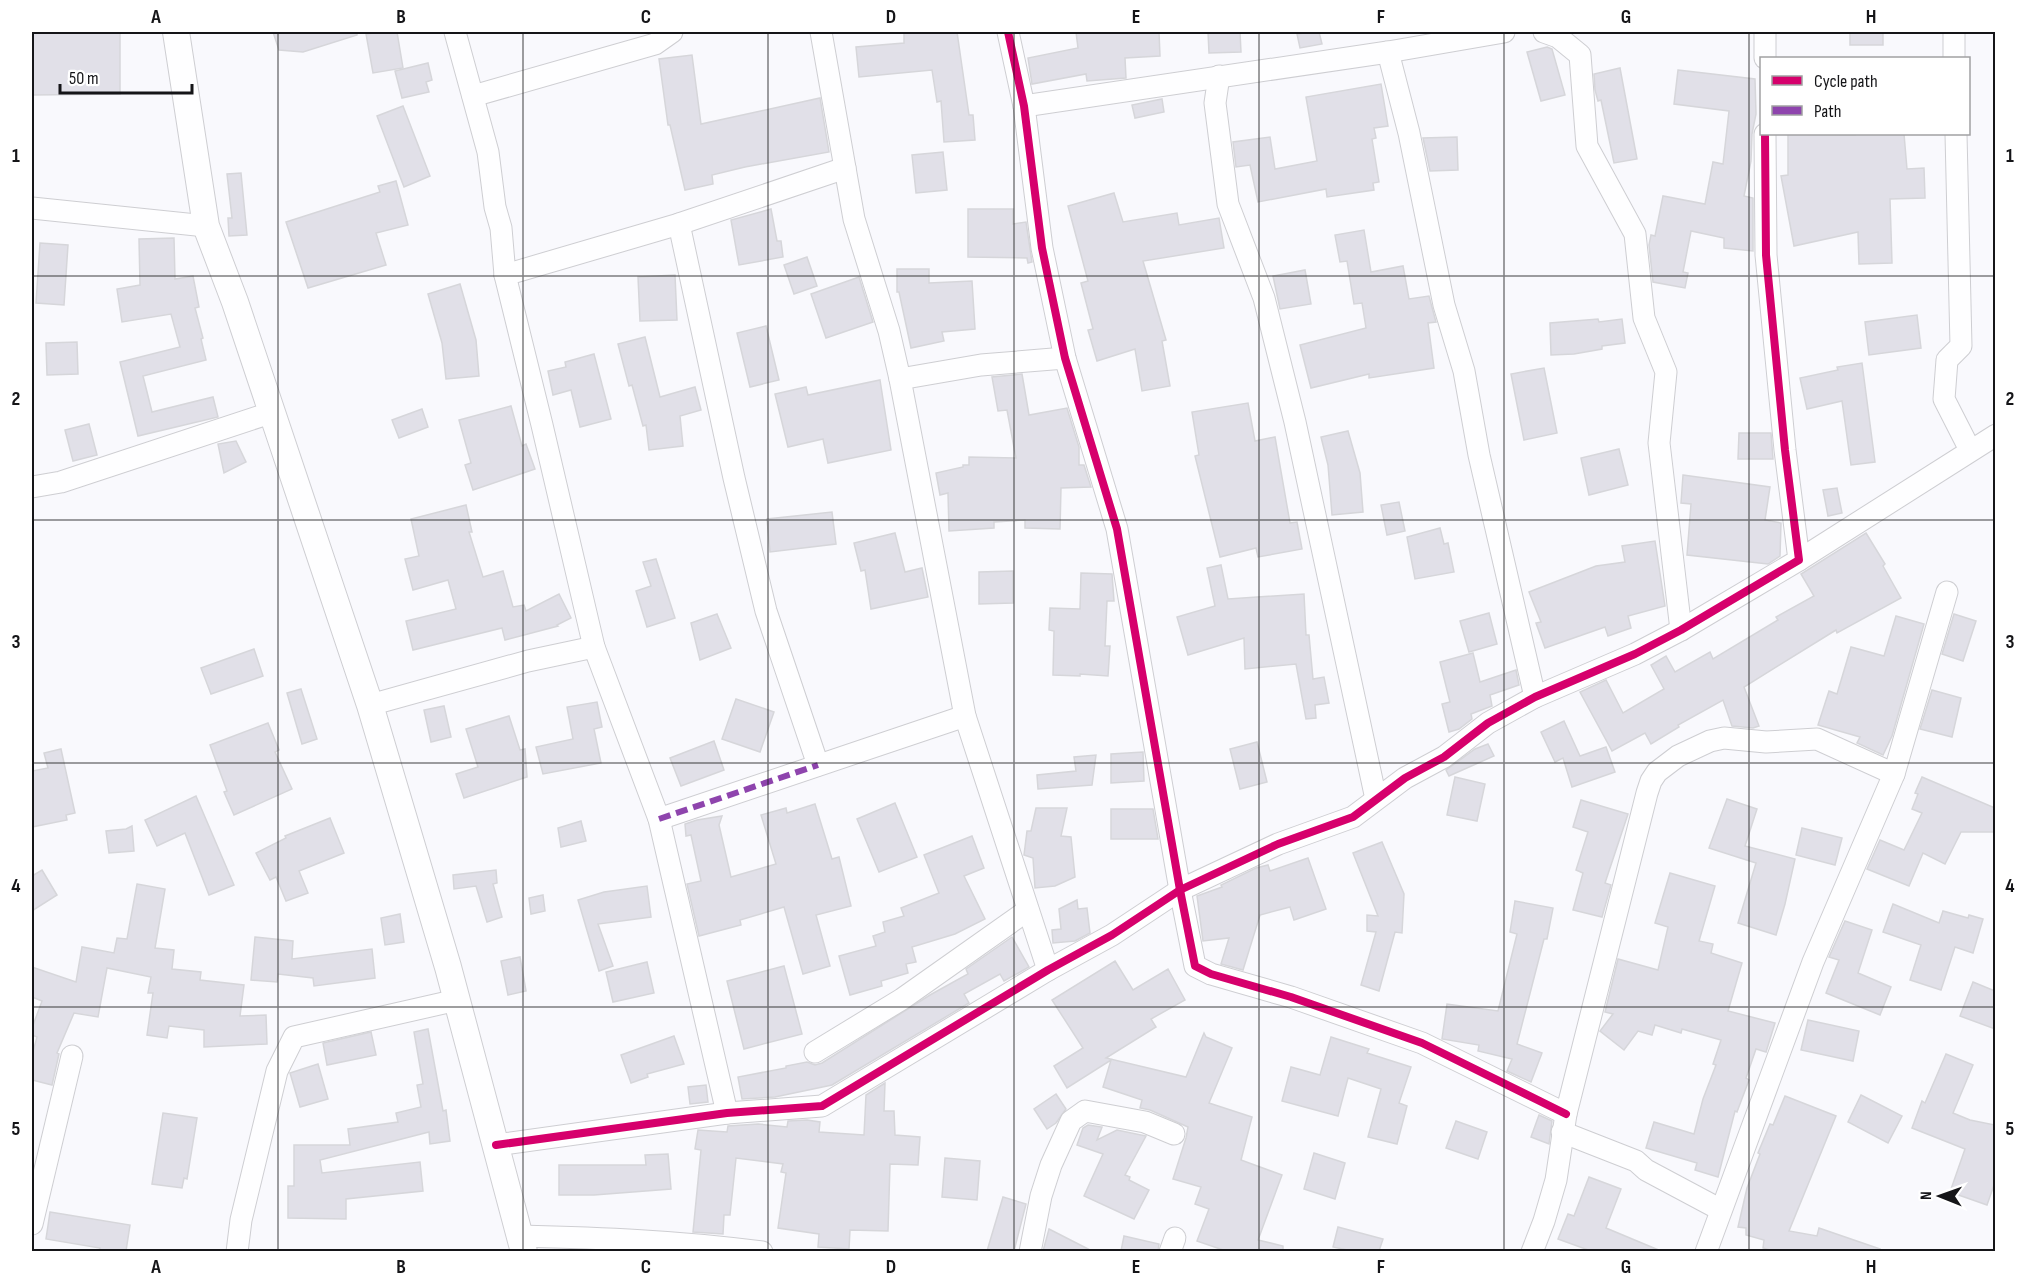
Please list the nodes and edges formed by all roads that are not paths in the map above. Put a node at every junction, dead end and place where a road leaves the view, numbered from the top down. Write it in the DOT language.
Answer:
graph roads {
  1 [pos="176,32"];
  2 [pos="454,32"];
  3 [pos="672,32"];
  4 [pos="821,32"];
  5 [pos="1008,32"];
  6 [pos="1504,32"];
  7 [pos="1544,32"];
  8 [pos="1765,32"];
  9 [pos="1954,32"];
  10 [pos="1388,52"];
  11 [pos="1765,57"];
  12 [pos="1954,57"];
  13 [pos="1219,76"];
  14 [pos="473,96"];
  15 [pos="1024,106"];
  16 [pos="1765,135"];
  17 [pos="1956,135"];
  18 [pos="845,168"];
  19 [pos="32,208"];
  20 [pos="679,224"];
  21 [pos="206,226"];
  22 [pos="505,275"];
  23 [pos="1065,358"];
  24 [pos="900,379"];
  25 [pos="273,412"];
  26 [pos="1995,435"];
  27 [pos="1970,450"];
  28 [pos="32,487"];
  29 [pos="1799,560"];
  30 [pos="1947,592"];
  31 [pos="1681,630"];
  32 [pos="594,647"];
  33 [pos="1535,697"];
  34 [pos="370,705"];
  35 [pos="965,716"];
  36 [pos="819,765"];
  37 [pos="1894,774"];
  38 [pos="1376,799"];
  39 [pos="659,819"];
  40 [pos="1180,890"];
  41 [pos="1028,910"];
  42 [pos="1048,970"];
  43 [pos="457,1000"];
  44 [pos="815,1052"];
  45 [pos="72,1056"];
  46 [pos="727,1113"];
  47 [pos="1564,1123"];
  48 [pos="1174,1134"];
  49 [pos="496,1145"];
  50 [pos="1721,1210"];
  51 [pos="32,1224"];
  52 [pos="521,1244"];
  53 [pos="237,1251"];
  54 [pos="762,1251"];
  55 [pos="1030,1251"];
  56 [pos="1532,1251"];
  57 [pos="1706,1251"];
  1 -- 21 [label="street"];
  2 -- 14 [label="street"];
  3 -- 14 [label="street"];
  4 -- 18 [label="street"];
  5 -- 15 [label="street"];
  6 -- 10 [label="street"];
  7 -- 31 [label="street"];
  8 -- 11 [label="street"];
  9 -- 12 [label="street"];
  10 -- 13 [label="street"];
  10 -- 33 [label="street"];
  13 -- 15 [label="street"];
  13 -- 38 [label="street"];
  14 -- 22 [label="street"];
  15 -- 23 [label="street"];
  16 -- 29 [label="street"];
  17 -- 27 [label="street"];
  18 -- 20 [label="street"];
  18 -- 24 [label="street"];
  19 -- 21 [label="street"];
  20 -- 22 [label="street"];
  20 -- 36 [label="street"];
  21 -- 25 [label="street"];
  22 -- 32 [label="street"];
  23 -- 24 [label="street"];
  23 -- 40 [label="street"];
  24 -- 35 [label="street"];
  25 -- 28 [label="street"];
  25 -- 34 [label="street"];
  26 -- 27 [label="street"];
  27 -- 29 [label="street"];
  29 -- 31 [label="street"];
  30 -- 37 [label="street"];
  31 -- 33 [label="street"];
  32 -- 34 [label="street"];
  32 -- 39 [label="street"];
  33 -- 38 [label="street"];
  34 -- 43 [label="street"];
  35 -- 36 [label="street"];
  35 -- 41 [label="street"];
  36 -- 39 [label="street"];
  37 -- 47 [label="street"];
  37 -- 50 [label="street"];
  38 -- 40 [label="street"];
  39 -- 46 [label="street"];
  40 -- 42 [label="street"];
  40 -- 47 [label="street"];
  41 -- 42 [label="street"];
  41 -- 44 [label="street"];
  42 -- 46 [label="street"];
  43 -- 49 [label="street"];
  43 -- 53 [label="street"];
  45 -- 51 [label="street"];
  46 -- 49 [label="street"];
  47 -- 50 [label="street"];
  47 -- 56 [label="street"];
  48 -- 55 [label="street"];
  49 -- 52 [label="street"];
  50 -- 57 [label="street"];
  52 -- 54 [label="street"];
}
